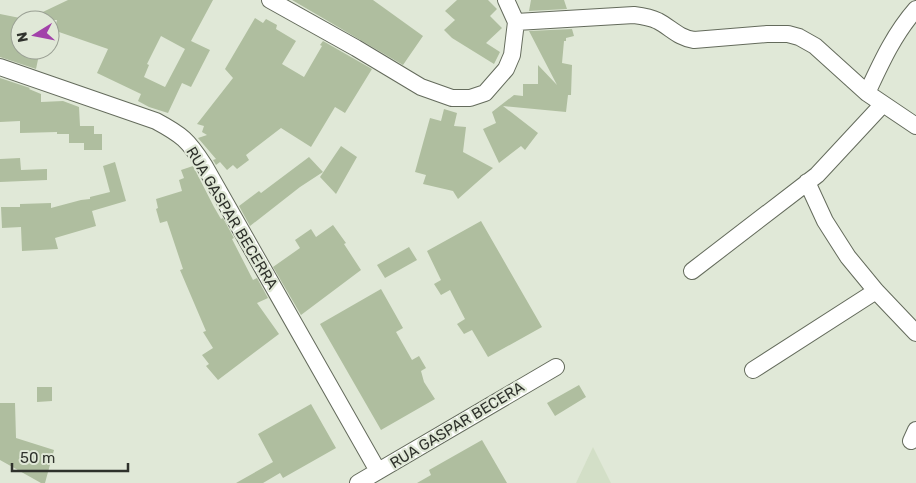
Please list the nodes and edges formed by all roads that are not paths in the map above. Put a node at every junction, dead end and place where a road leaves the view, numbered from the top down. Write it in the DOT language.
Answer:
graph roads {
  1 [pos="270,0"];
  2 [pos="506,0"];
  3 [pos="916,9"];
  4 [pos="516,22"];
  5 [pos="0,67"];
  6 [pos="868,93"];
  7 [pos="883,104"];
  8 [pos="916,126"];
  9 [pos="808,182"];
  10 [pos="692,271"];
  11 [pos="876,291"];
  12 [pos="916,333"];
  13 [pos="556,367"];
  14 [pos="753,370"];
  15 [pos="378,472"];
  16 [pos="358,483"];
  1 -- 4 [label="street"];
  2 -- 4 [label="street"];
  3 -- 6 [label="street"];
  4 -- 6 [label="street"];
  5 -- 15 [label="street, RUA GASPAR BECERRA"];
  6 -- 7 [label="street"];
  7 -- 8 [label="street"];
  7 -- 9 [label="street"];
  9 -- 10 [label="street"];
  9 -- 11 [label="street"];
  11 -- 12 [label="street"];
  11 -- 14 [label="street"];
  13 -- 15 [label="street, RUA GASPAR BECERA"];
  15 -- 16 [label="street, RUA GASPAR BECERA"];
}
